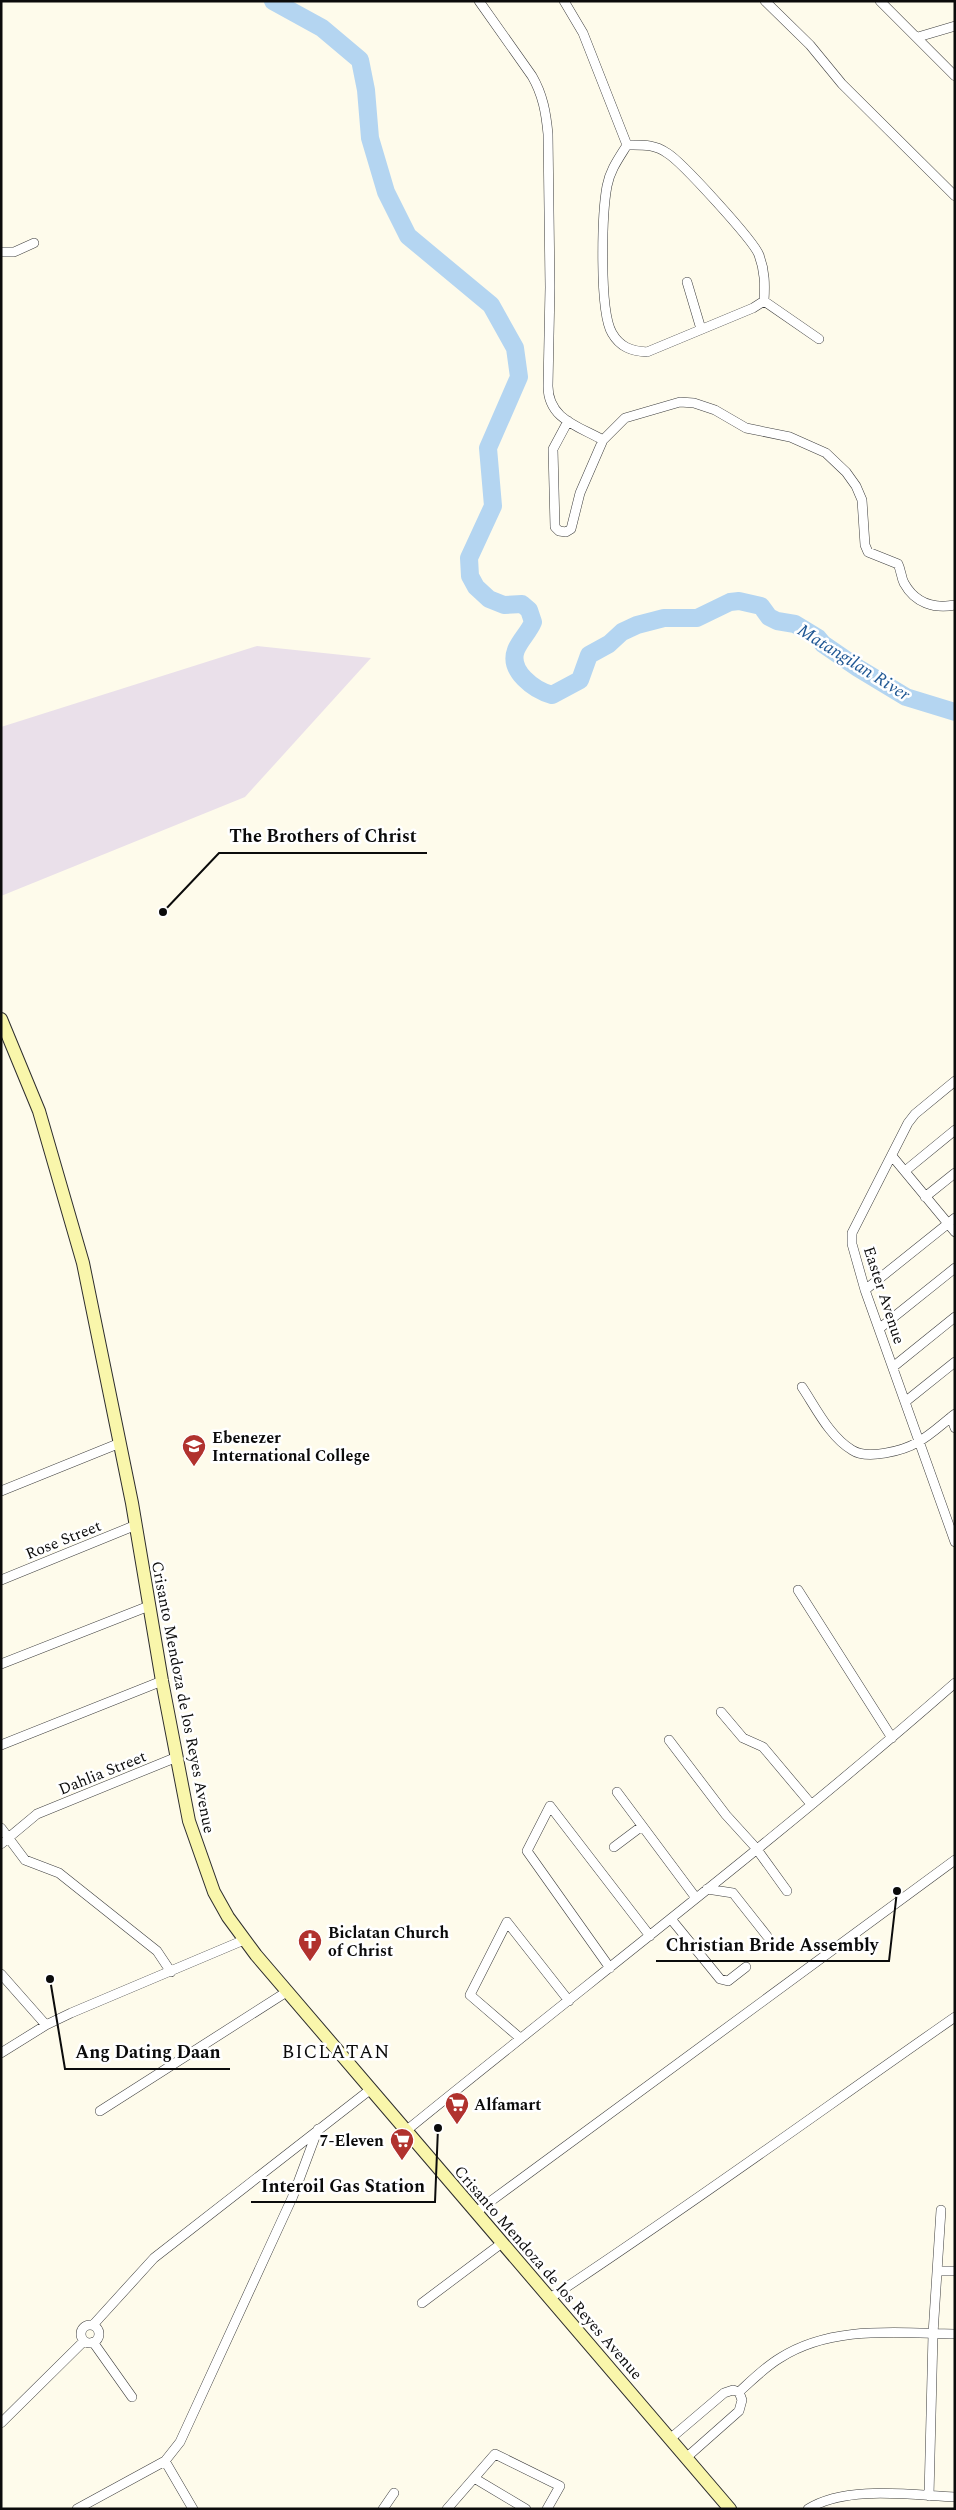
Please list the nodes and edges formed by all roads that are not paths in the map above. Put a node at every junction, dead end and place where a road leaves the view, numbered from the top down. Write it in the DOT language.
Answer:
graph roads {
  1 [pos="478,1"];
  2 [pos="564,1"];
  3 [pos="765,1"];
  4 [pos="880,1"];
  5 [pos="955,26"];
  6 [pos="918,37"];
  7 [pos="955,76"];
  8 [pos="627,145"];
  9 [pos="955,196"];
  10 [pos="34,243"];
  11 [pos="1,252"];
  12 [pos="687,282"];
  13 [pos="764,301"];
  14 [pos="701,330"];
  15 [pos="819,338"];
  16 [pos="568,421"];
  17 [pos="603,440"];
  18 [pos="955,605"];
  19 [pos="1,1019"];
  20 [pos="955,1081"];
  21 [pos="955,1130"];
  22 [pos="892,1156"];
  23 [pos="904,1172"];
  24 [pos="955,1173"];
  25 [pos="925,1197"];
  26 [pos="951,1221"];
  27 [pos="955,1232"];
  28 [pos="955,1268"];
  29 [pos="865,1290"];
  30 [pos="955,1317"];
  31 [pos="880,1328"];
  32 [pos="955,1362"];
  33 [pos="893,1367"];
  34 [pos="802,1387"];
  35 [pos="905,1402"];
  36 [pos="953,1415"];
  37 [pos="955,1428"];
  38 [pos="918,1442"];
  39 [pos="120,1443"];
  40 [pos="1,1490"];
  41 [pos="136,1525"];
  42 [pos="955,1542"];
  43 [pos="1,1580"];
  44 [pos="798,1590"];
  45 [pos="149,1606"];
  46 [pos="1,1664"];
  47 [pos="162,1681"];
  48 [pos="955,1683"];
  49 [pos="721,1712"];
  50 [pos="892,1738"];
  51 [pos="669,1740"];
  52 [pos="1,1745"];
  53 [pos="178,1757"];
  54 [pos="617,1792"];
  55 [pos="810,1804"];
  56 [pos="642,1826"];
  57 [pos="1,1828"];
  58 [pos="10,1838"];
  59 [pos="1,1844"];
  60 [pos="614,1847"];
  61 [pos="756,1848"];
  62 [pos="955,1860"];
  63 [pos="707,1889"];
  64 [pos="787,1891"];
  65 [pos="696,1898"];
  66 [pos="671,1919"];
  67 [pos="650,1936"];
  68 [pos="767,1936"];
  69 [pos="244,1940"];
  70 [pos="746,1967"];
  71 [pos="610,1968"];
  72 [pos="171,1972"];
  73 [pos="1,1974"];
  74 [pos="288,1991"];
  75 [pos="569,2001"];
  76 [pos="955,2017"];
  77 [pos="46,2025"];
  78 [pos="520,2038"];
  79 [pos="1,2053"];
  80 [pos="371,2089"];
  81 [pos="100,2111"];
  82 [pos="318,2129"];
  83 [pos="407,2130"];
  84 [pos="941,2210"];
  85 [pos="476,2212"];
  86 [pos="502,2243"];
  87 [pos="938,2271"];
  88 [pos="955,2271"];
  89 [pos="550,2298"];
  90 [pos="422,2303"];
  91 [pos="93,2326"];
  92 [pos="933,2334"];
  93 [pos="955,2334"];
  94 [pos="84,2341"];
  95 [pos="94,2342"];
  96 [pos="739,2392"];
  97 [pos="132,2397"];
  98 [pos="1,2423"];
  99 [pos="671,2438"];
  100 [pos="687,2457"];
  101 [pos="165,2461"];
  102 [pos="474,2478"];
  103 [pos="394,2493"];
  104 [pos="929,2496"];
  105 [pos="955,2497"];
  106 [pos="448,2508"];
  107 [pos="77,2509"];
  108 [pos="194,2509"];
  109 [pos="383,2509"];
  110 [pos="526,2509"];
  111 [pos="548,2509"];
  112 [pos="730,2509"];
  113 [pos="808,2509"];
  1 -- 16 [label="street"];
  2 -- 8 [label="street"];
  3 -- 9 [label="street"];
  4 -- 6 [label="street"];
  5 -- 6 [label="street"];
  6 -- 7 [label="street"];
  8 -- 13 [label="street"];
  8 -- 14 [label="street"];
  10 -- 11 [label="street"];
  12 -- 14 [label="street"];
  13 -- 14 [label="street"];
  13 -- 15 [label="street"];
  16 -- 17 [label="street"];
  16 -- 17 [label="street"];
  17 -- 18 [label="street"];
  19 -- 39 [label="main road, Crisanto Mendoza de los Reyes Avenue"];
  20 -- 22 [label="street, Easter Avenue"];
  21 -- 23 [label="street"];
  22 -- 23 [label="street"];
  22 -- 29 [label="street, Easter Avenue"];
  23 -- 25 [label="street"];
  24 -- 25 [label="street"];
  25 -- 26 [label="street"];
  26 -- 27 [label="street"];
  26 -- 29 [label="street"];
  28 -- 31 [label="street"];
  29 -- 31 [label="street, Easter Avenue"];
  30 -- 33 [label="street"];
  31 -- 33 [label="street, Easter Avenue"];
  32 -- 35 [label="street"];
  33 -- 35 [label="street, Easter Avenue"];
  34 -- 38 [label="street"];
  35 -- 38 [label="street, Easter Avenue"];
  36 -- 37 [label="street"];
  36 -- 38 [label="street"];
  38 -- 42 [label="street, Easter Avenue"];
  39 -- 40 [label="street"];
  39 -- 41 [label="main road, Crisanto Mendoza de los Reyes Avenue"];
  41 -- 43 [label="street, Rose Street"];
  41 -- 45 [label="main road, Crisanto Mendoza de los Reyes Avenue"];
  44 -- 50 [label="street"];
  45 -- 46 [label="street"];
  45 -- 47 [label="main road, Crisanto Mendoza de los Reyes Avenue"];
  47 -- 52 [label="street"];
  47 -- 53 [label="main road, Crisanto Mendoza de los Reyes Avenue"];
  48 -- 50 [label="street"];
  49 -- 55 [label="street"];
  50 -- 55 [label="street"];
  51 -- 61 [label="street"];
  53 -- 58 [label="street, Dahlia Street"];
  53 -- 69 [label="main road, Crisanto Mendoza de los Reyes Avenue"];
  54 -- 56 [label="street"];
  55 -- 61 [label="street"];
  56 -- 60 [label="street"];
  56 -- 65 [label="street"];
  57 -- 58 [label="street"];
  58 -- 59 [label="street, Dahlia Street"];
  58 -- 72 [label="street"];
  61 -- 63 [label="street"];
  61 -- 64 [label="street"];
  62 -- 85 [label="street"];
  63 -- 65 [label="street"];
  63 -- 68 [label="street"];
  65 -- 66 [label="street"];
  66 -- 67 [label="street"];
  66 -- 70 [label="street"];
  67 -- 71 [label="street"];
  67 -- 71 [label="street"];
  69 -- 72 [label="street"];
  69 -- 74 [label="main road, Crisanto Mendoza de los Reyes Avenue"];
  71 -- 75 [label="street"];
  72 -- 77 [label="street"];
  73 -- 77 [label="street"];
  74 -- 80 [label="main road, Crisanto Mendoza de los Reyes Avenue"];
  74 -- 81 [label="street"];
  75 -- 78 [label="street"];
  75 -- 78 [label="street"];
  76 -- 89 [label="street"];
  77 -- 79 [label="street"];
  78 -- 83 [label="street"];
  80 -- 82 [label="street"];
  80 -- 83 [label="main road, Crisanto Mendoza de los Reyes Avenue"];
  82 -- 91 [label="street"];
  82 -- 101 [label="street"];
  83 -- 85 [label="main road, Crisanto Mendoza de los Reyes Avenue"];
  84 -- 87 [label="street"];
  85 -- 86 [label="main road, Crisanto Mendoza de los Reyes Avenue"];
  86 -- 89 [label="main road, Crisanto Mendoza de los Reyes Avenue"];
  86 -- 90 [label="street"];
  87 -- 88 [label="street"];
  87 -- 92 [label="street"];
  89 -- 99 [label="main road, Crisanto Mendoza de los Reyes Avenue"];
  91 -- 94 [label="street"];
  91 -- 95 [label="street"];
  92 -- 93 [label="street"];
  92 -- 96 [label="street"];
  92 -- 104 [label="street"];
  94 -- 95 [label="street"];
  94 -- 98 [label="street"];
  95 -- 97 [label="street"];
  96 -- 99 [label="street"];
  96 -- 100 [label="street"];
  99 -- 100 [label="main road, Crisanto Mendoza de los Reyes Avenue"];
  100 -- 112 [label="main road, Crisanto Mendoza de los Reyes Avenue"];
  101 -- 107 [label="street"];
  101 -- 108 [label="street"];
  102 -- 106 [label="street"];
  102 -- 110 [label="street"];
  102 -- 111 [label="street"];
  103 -- 109 [label="street"];
  104 -- 105 [label="street"];
  104 -- 113 [label="street"];
}
